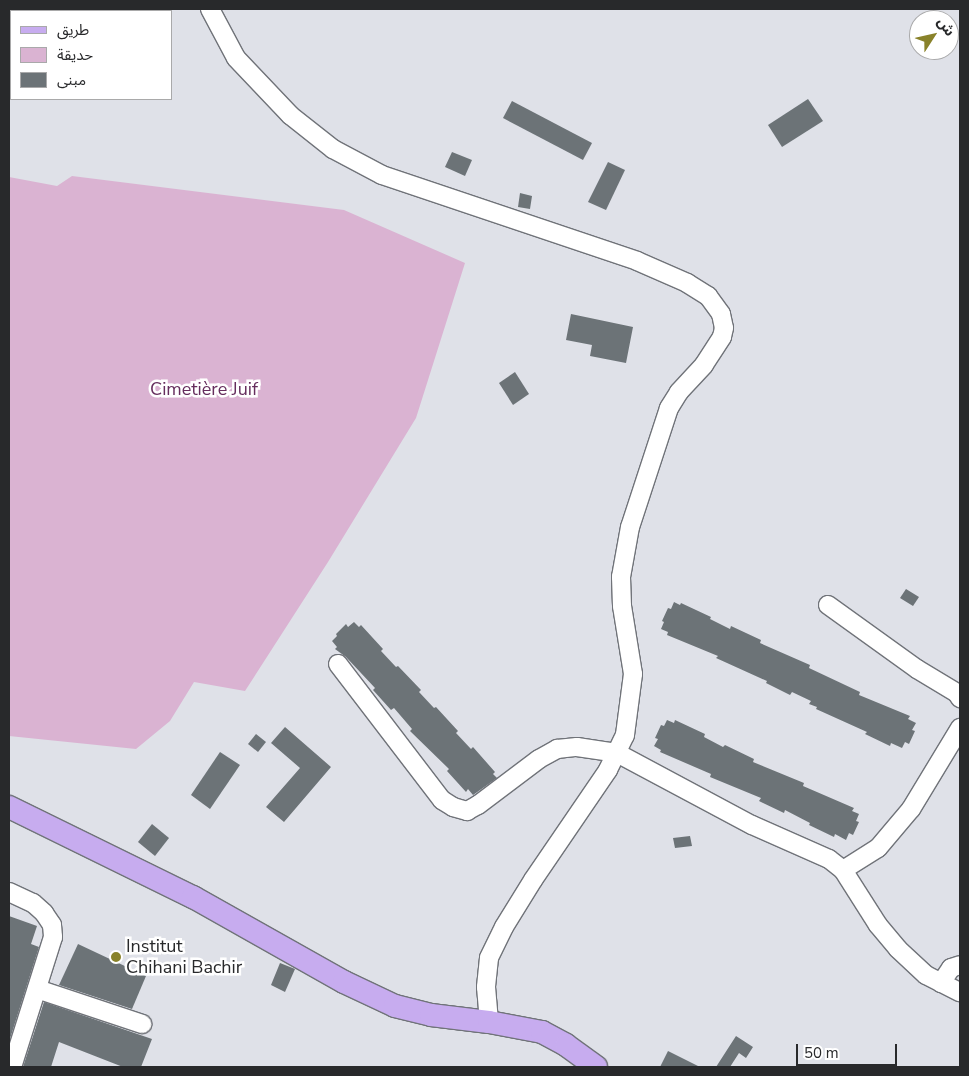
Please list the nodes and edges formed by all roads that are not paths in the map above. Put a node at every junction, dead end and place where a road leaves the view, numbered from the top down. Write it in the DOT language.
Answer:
graph roads {
  1 [pos="210,9"];
  2 [pos="828,605"];
  3 [pos="338,664"];
  4 [pos="960,698"];
  5 [pos="960,728"];
  6 [pos="617,753"];
  7 [pos="9,806"];
  8 [pos="843,870"];
  9 [pos="9,892"];
  10 [pos="960,965"];
  11 [pos="941,983"];
  12 [pos="36,989"];
  13 [pos="960,992"];
  14 [pos="490,1022"];
  15 [pos="142,1024"];
  16 [pos="12,1067"];
  17 [pos="596,1067"];
  1 -- 6 [label="street"];
  2 -- 4 [label="street"];
  3 -- 6 [label="street"];
  5 -- 8 [label="street"];
  6 -- 8 [label="street"];
  6 -- 14 [label="street"];
  7 -- 14 [label="main road"];
  8 -- 11 [label="street"];
  9 -- 12 [label="street"];
  10 -- 11 [label="street"];
  11 -- 13 [label="street"];
  12 -- 15 [label="street"];
  12 -- 16 [label="street"];
  14 -- 17 [label="main road"];
}
